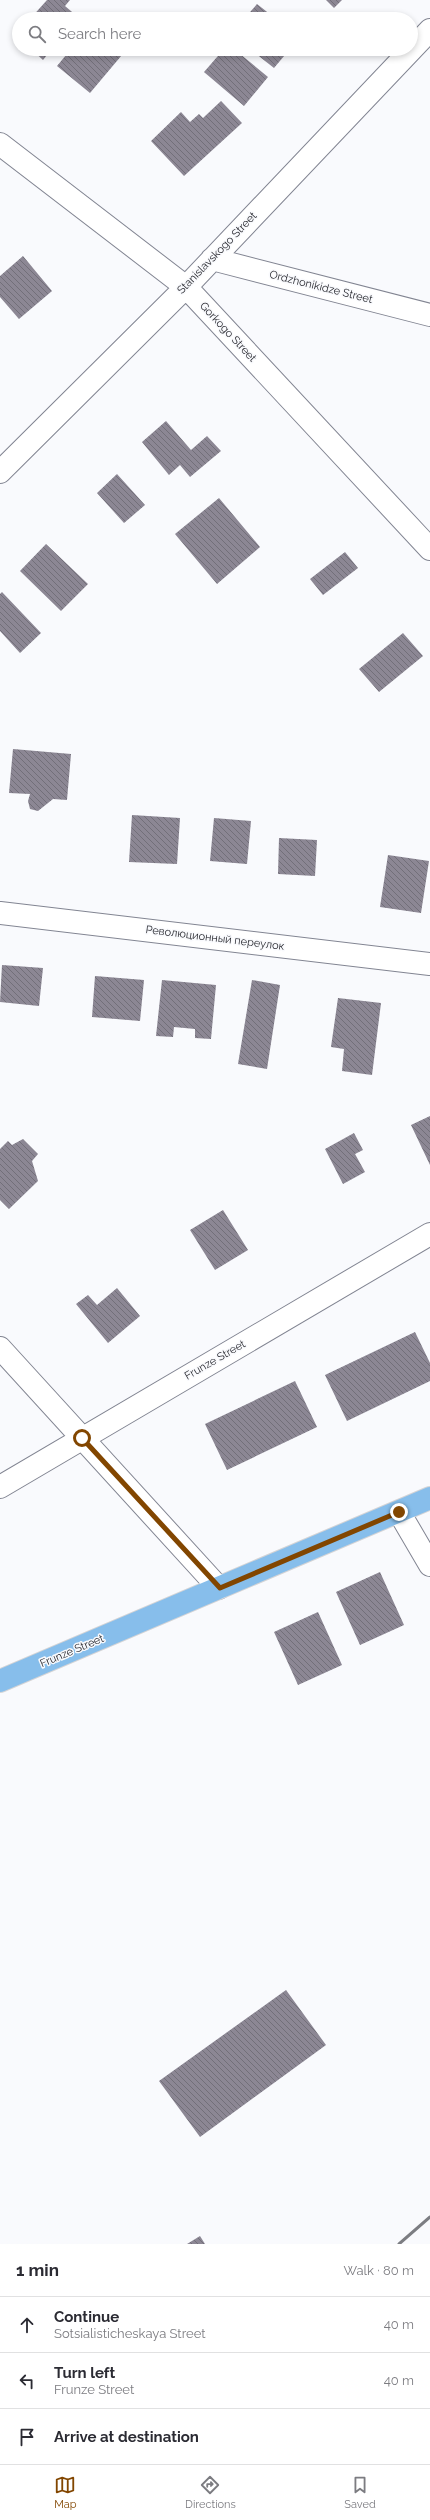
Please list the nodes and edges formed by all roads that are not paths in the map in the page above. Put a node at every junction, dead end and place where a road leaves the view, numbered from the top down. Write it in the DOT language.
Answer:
graph roads {
  1 [pos="430,30"];
  2 [pos="418,43"];
  3 [pos="405,56"];
  4 [pos="0,144"];
  5 [pos="212,259"];
  6 [pos="186,287"];
  7 [pos="430,315"];
  8 [pos="0,472"];
  9 [pos="430,549"];
  10 [pos="0,913"];
  11 [pos="430,964"];
  12 [pos="430,1234"];
  13 [pos="0,1348"];
  14 [pos="82,1438"];
  15 [pos="0,1488"];
  16 [pos="430,1498"];
  17 [pos="399,1512"];
  18 [pos="430,1564"];
  19 [pos="220,1588"];
  20 [pos="0,1681"];
  1 -- 2 [label="street, Stanislavskogo Street"];
  3 -- 5 [label="street, Stanislavskogo Street"];
  4 -- 6 [label="street, Gorkogo Street"];
  5 -- 6 [label="street, Stanislavskogo Street"];
  5 -- 7 [label="street, Ordzhonikidze Street"];
  6 -- 8 [label="street, Stanislavskogo Street"];
  6 -- 9 [label="street, Gorkogo Street"];
  10 -- 11 [label="street, Революционный переулок"];
  12 -- 14 [label="street, Frunze Street"];
  13 -- 14 [label="street"];
  14 -- 15 [label="street, Frunze Street"];
  14 -- 19 [label="street"];
  16 -- 17 [label="main road, Frunze Street"];
  17 -- 18 [label="street"];
  17 -- 19 [label="main road, Frunze Street"];
  19 -- 20 [label="main road, Frunze Street"];
}
